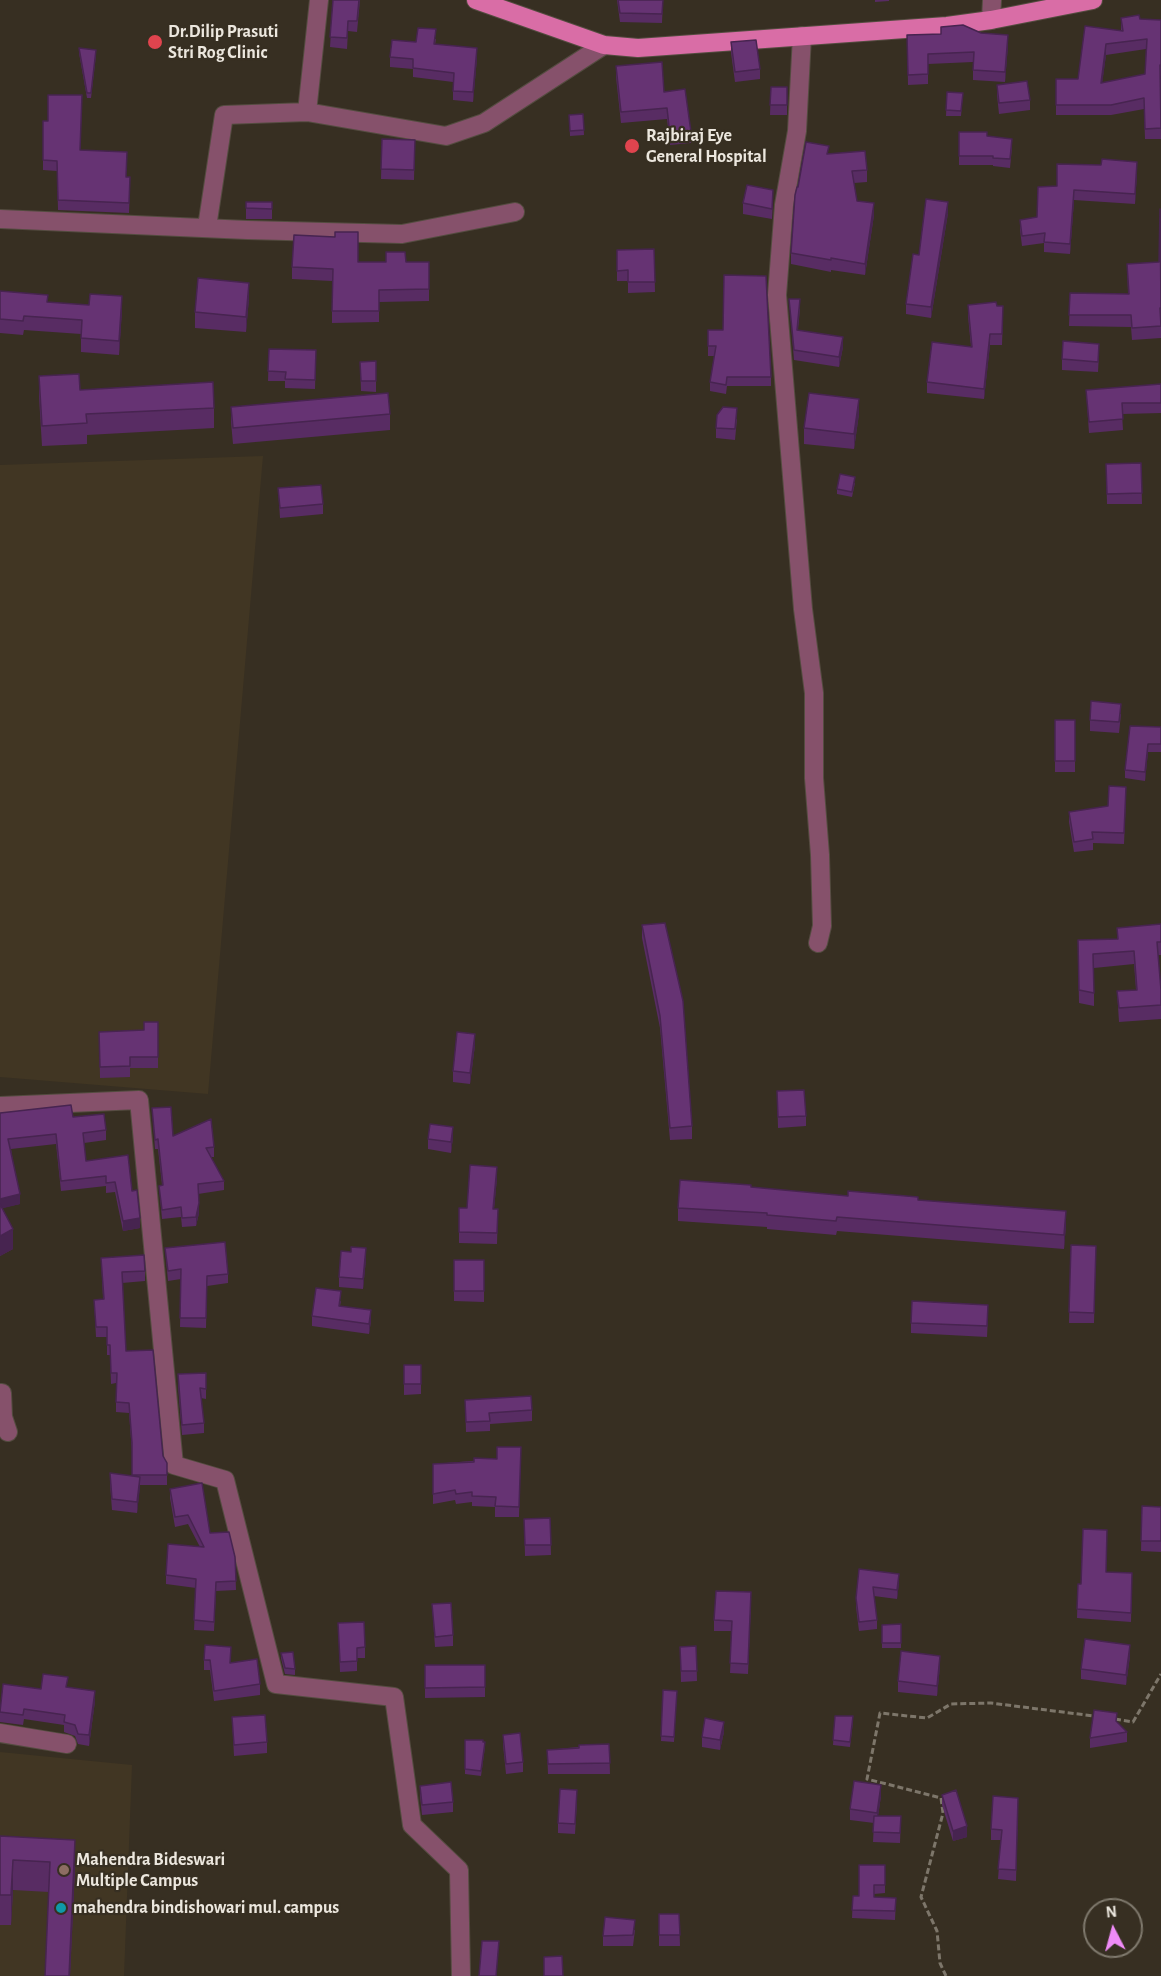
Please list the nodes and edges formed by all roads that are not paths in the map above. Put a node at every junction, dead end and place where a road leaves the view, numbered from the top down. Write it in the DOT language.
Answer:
graph roads {
  1 [pos="319,0"];
  2 [pos="476,0"];
  3 [pos="992,0"];
  4 [pos="1093,0"];
  5 [pos="991,20"];
  6 [pos="802,36"];
  7 [pos="604,45"];
  8 [pos="308,112"];
  9 [pos="515,213"];
  10 [pos="0,219"];
  11 [pos="207,227"];
  12 [pos="818,943"];
  13 [pos="0,1107"];
  14 [pos="0,1393"];
  15 [pos="8,1432"];
  16 [pos="0,1733"];
  17 [pos="67,1744"];
  18 [pos="461,1976"];
  1 -- 8 [label="street"];
  2 -- 7 [label="main road"];
  3 -- 5 [label="street"];
  4 -- 5 [label="main road"];
  5 -- 6 [label="main road"];
  6 -- 7 [label="main road"];
  6 -- 12 [label="street"];
  7 -- 8 [label="street"];
  8 -- 11 [label="street"];
  9 -- 11 [label="street"];
  10 -- 11 [label="street"];
  13 -- 18 [label="street"];
  14 -- 15 [label="street"];
  16 -- 17 [label="street"];
}
